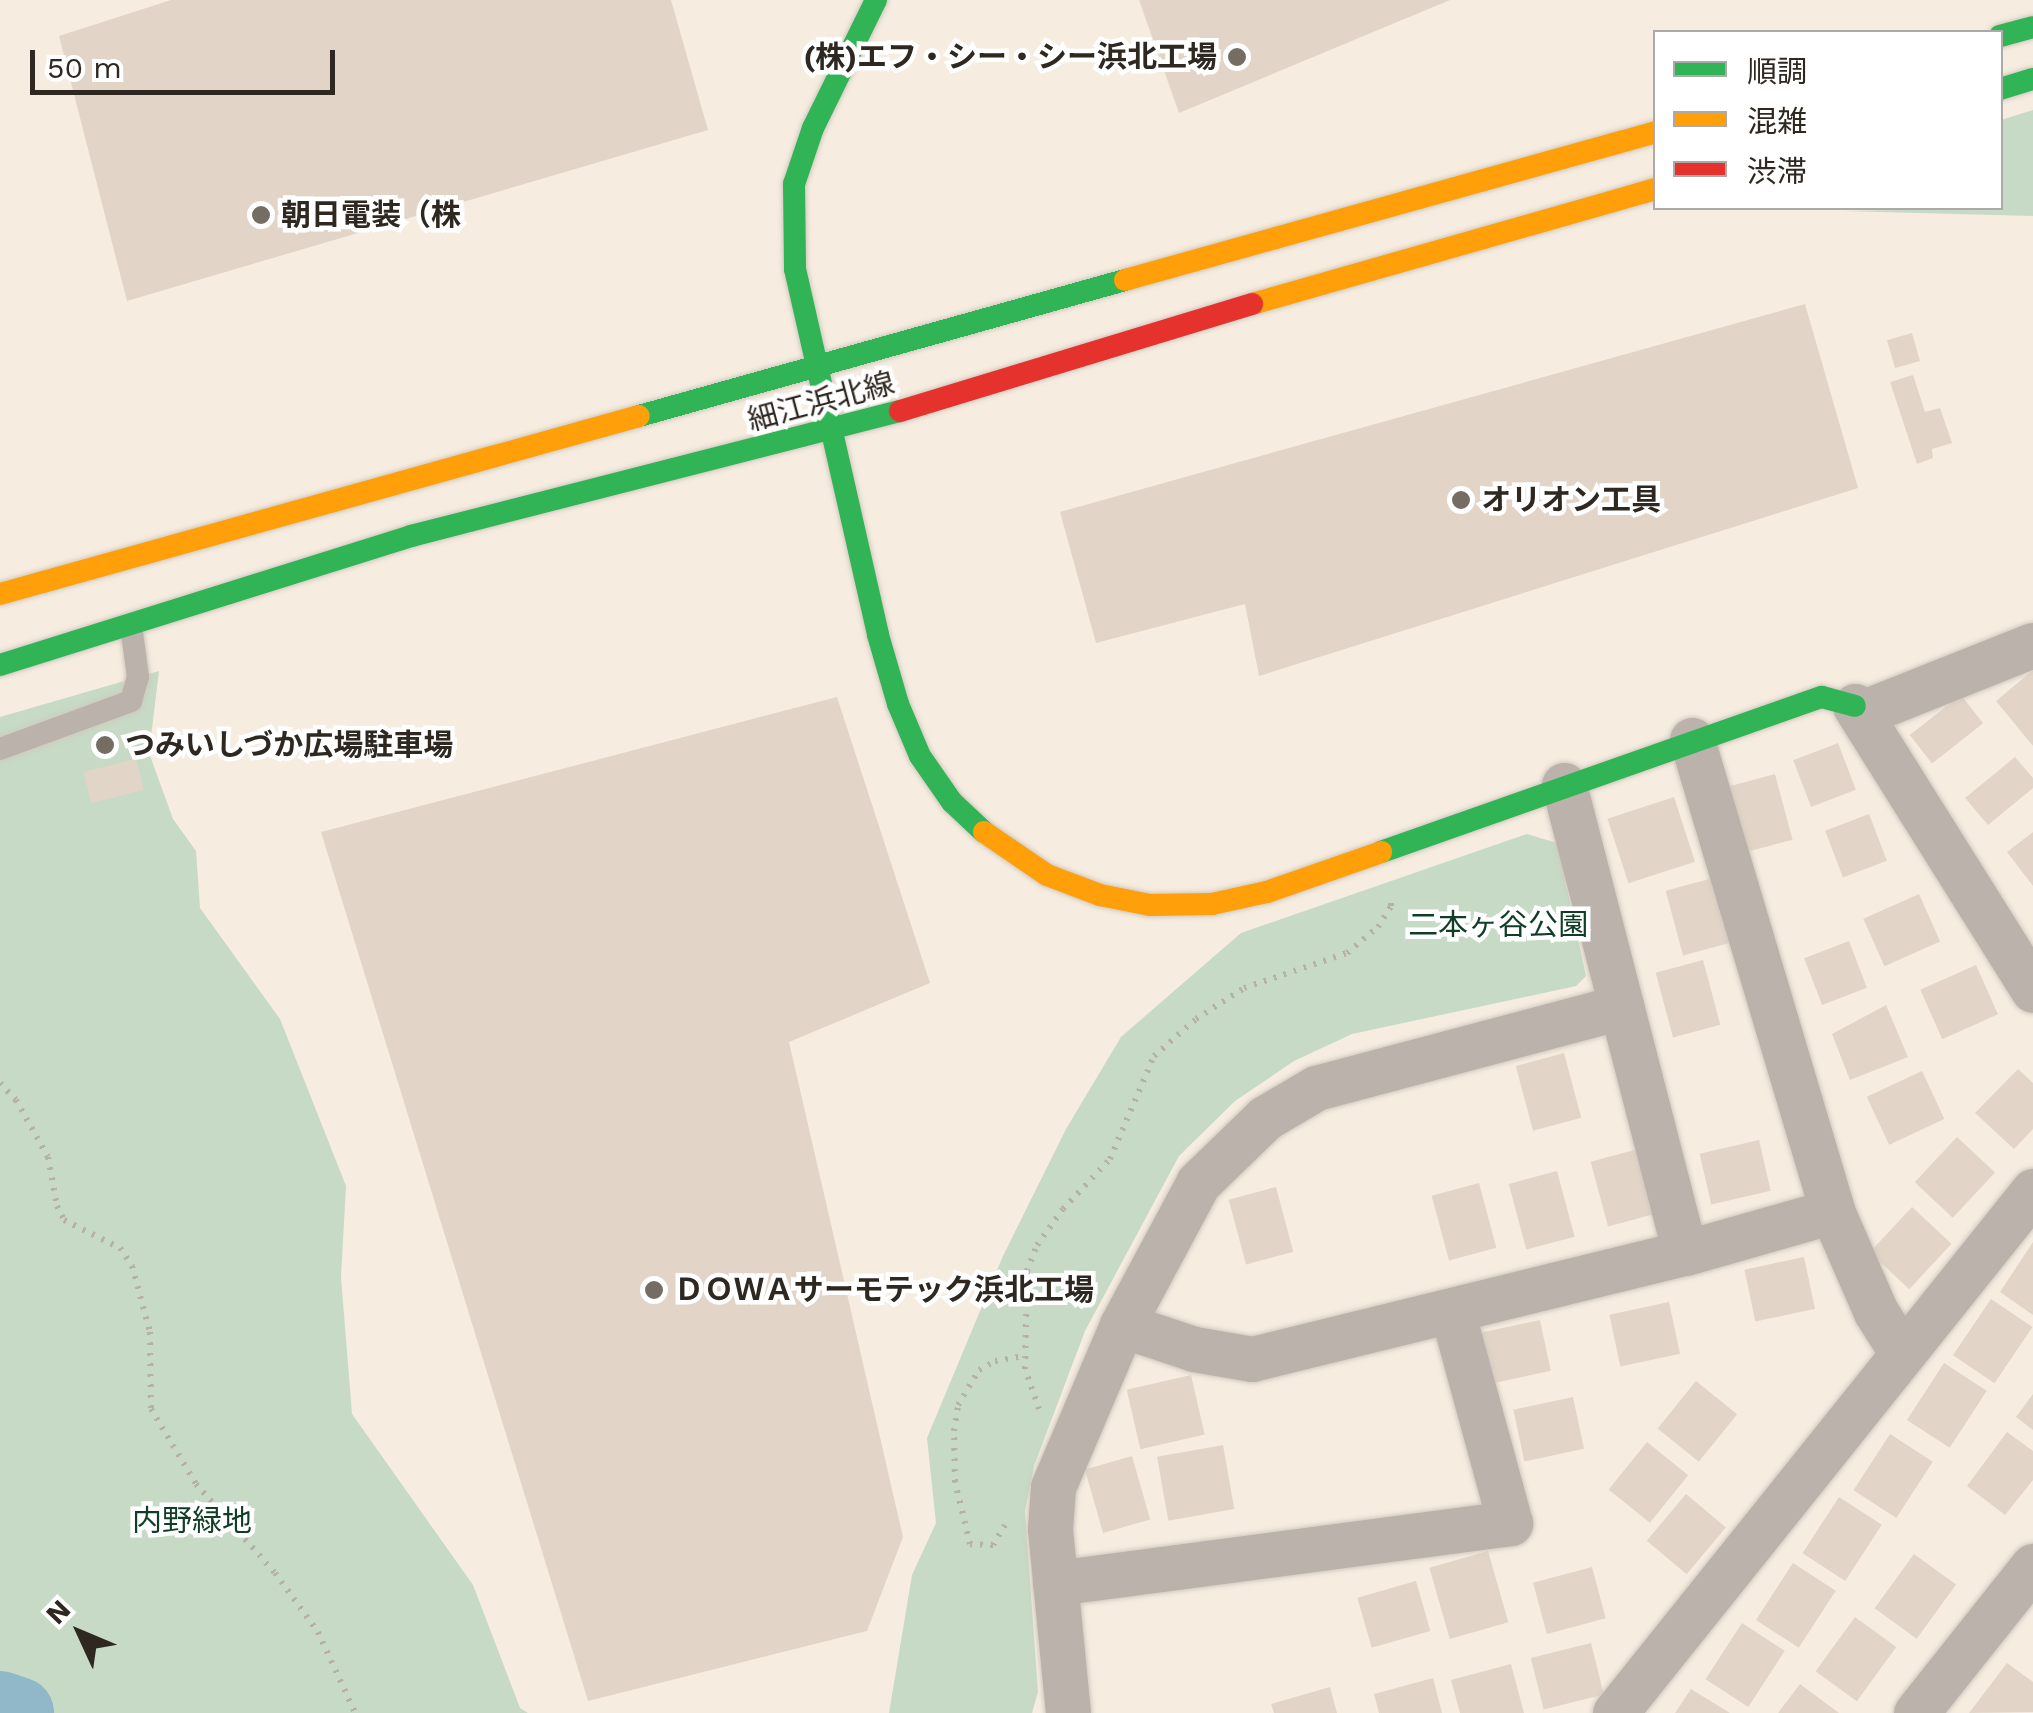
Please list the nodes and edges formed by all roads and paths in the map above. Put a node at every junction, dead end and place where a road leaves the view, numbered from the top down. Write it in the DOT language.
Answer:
graph roads {
  1 [pos="876,0"];
  2 [pos="2033,28"];
  3 [pos="2003,35"];
  4 [pos="2033,79"];
  5 [pos="2003,88"];
  6 [pos="1653,133"];
  7 [pos="1653,190"];
  8 [pos="814,367"];
  9 [pos="833,432"];
  10 [pos="0,594"];
  11 [pos="130,624"];
  12 [pos="2033,645"];
  13 [pos="0,665"];
  14 [pos="1859,709"];
  15 [pos="1692,740"];
  16 [pos="0,749"];
  17 [pos="1564,785"];
  18 [pos="1392,882"];
  19 [pos="2033,990"];
  20 [pos="1621,1007"];
  21 [pos="0,1082"];
  22 [pos="2033,1191"];
  23 [pos="1832,1212"];
  24 [pos="1685,1253"];
  25 [pos="1452,1311"];
  26 [pos="1122,1325"];
  27 [pos="1902,1352"];
  28 [pos="1024,1356"];
  29 [pos="1042,1417"];
  30 [pos="1006,1510"];
  31 [pos="2033,1566"];
  32 [pos="1055,1583"];
  33 [pos="354,1713"];
  34 [pos="1068,1713"];
  35 [pos="1615,1713"];
  36 [pos="1916,1713"];
  1 -- 8 [label="main road"];
  2 -- 3 [label="main road"];
  4 -- 5 [label="main road"];
  6 -- 8 [label="main road, 細江浜北線"];
  7 -- 9 [label="main road, 細江浜北線"];
  8 -- 9 [label="main road"];
  8 -- 10 [label="main road, 細江浜北線"];
  9 -- 11 [label="main road, 細江浜北線"];
  9 -- 17 [label="main road"];
  11 -- 13 [label="main road, 細江浜北線"];
  11 -- 16 [label="lane"];
  12 -- 14 [label="street"];
  14 -- 15 [label="main road"];
  14 -- 19 [label="street"];
  15 -- 17 [label="main road"];
  15 -- 23 [label="street"];
  17 -- 20 [label="street"];
  18 -- 28 [label="path"];
  20 -- 24 [label="street"];
  20 -- 26 [label="street"];
  21 -- 33 [label="path"];
  22 -- 27 [label="street"];
  23 -- 24 [label="street"];
  23 -- 27 [label="street"];
  24 -- 25 [label="street"];
  25 -- 26 [label="street"];
  25 -- 32 [label="street"];
  26 -- 32 [label="street"];
  27 -- 35 [label="street"];
  28 -- 29 [label="path"];
  28 -- 30 [label="path"];
  31 -- 36 [label="street"];
  32 -- 34 [label="street"];
}
